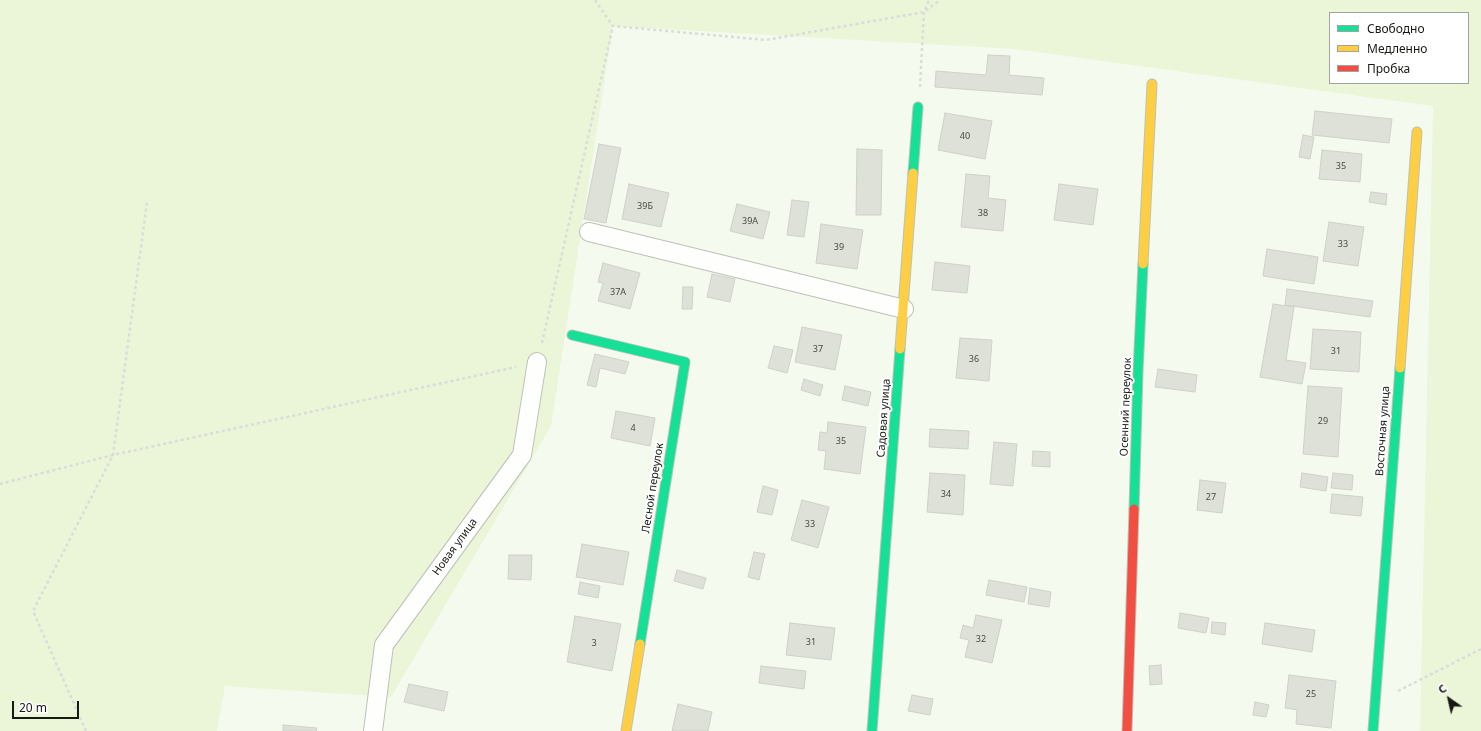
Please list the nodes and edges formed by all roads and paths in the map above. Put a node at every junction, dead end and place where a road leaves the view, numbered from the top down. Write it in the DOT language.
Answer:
graph roads {
  1 [pos="595,0"];
  2 [pos="929,0"];
  3 [pos="940,0"];
  4 [pos="924,12"];
  5 [pos="613,26"];
  6 [pos="1152,84"];
  7 [pos="918,107"];
  8 [pos="1417,132"];
  9 [pos="147,202"];
  10 [pos="589,232"];
  11 [pos="904,308"];
  12 [pos="572,336"];
  13 [pos="537,362"];
  14 [pos="113,455"];
  15 [pos="0,484"];
  16 [pos="1481,648"];
  17 [pos="1375,703"];
  18 [pos="86,731"];
  19 [pos="373,731"];
  20 [pos="626,731"];
  21 [pos="872,731"];
  22 [pos="1127,731"];
  23 [pos="1373,731"];
  1 -- 5 [label="path"];
  2 -- 4 [label="path"];
  3 -- 4 [label="path"];
  4 -- 5 [label="path"];
  4 -- 7 [label="path"];
  5 -- 13 [label="path"];
  6 -- 22 [label="street, Осенний переулок"];
  7 -- 11 [label="street, Садовая улица"];
  8 -- 17 [label="street, Восточная улица"];
  9 -- 14 [label="path"];
  10 -- 11 [label="street"];
  11 -- 21 [label="street, Садовая улица"];
  12 -- 20 [label="street, Лесной переулок"];
  13 -- 14 [label="path"];
  13 -- 19 [label="street, Новая улица"];
  14 -- 15 [label="path"];
  14 -- 18 [label="path"];
  16 -- 17 [label="path"];
  17 -- 23 [label="street, Восточная улица"];
}
